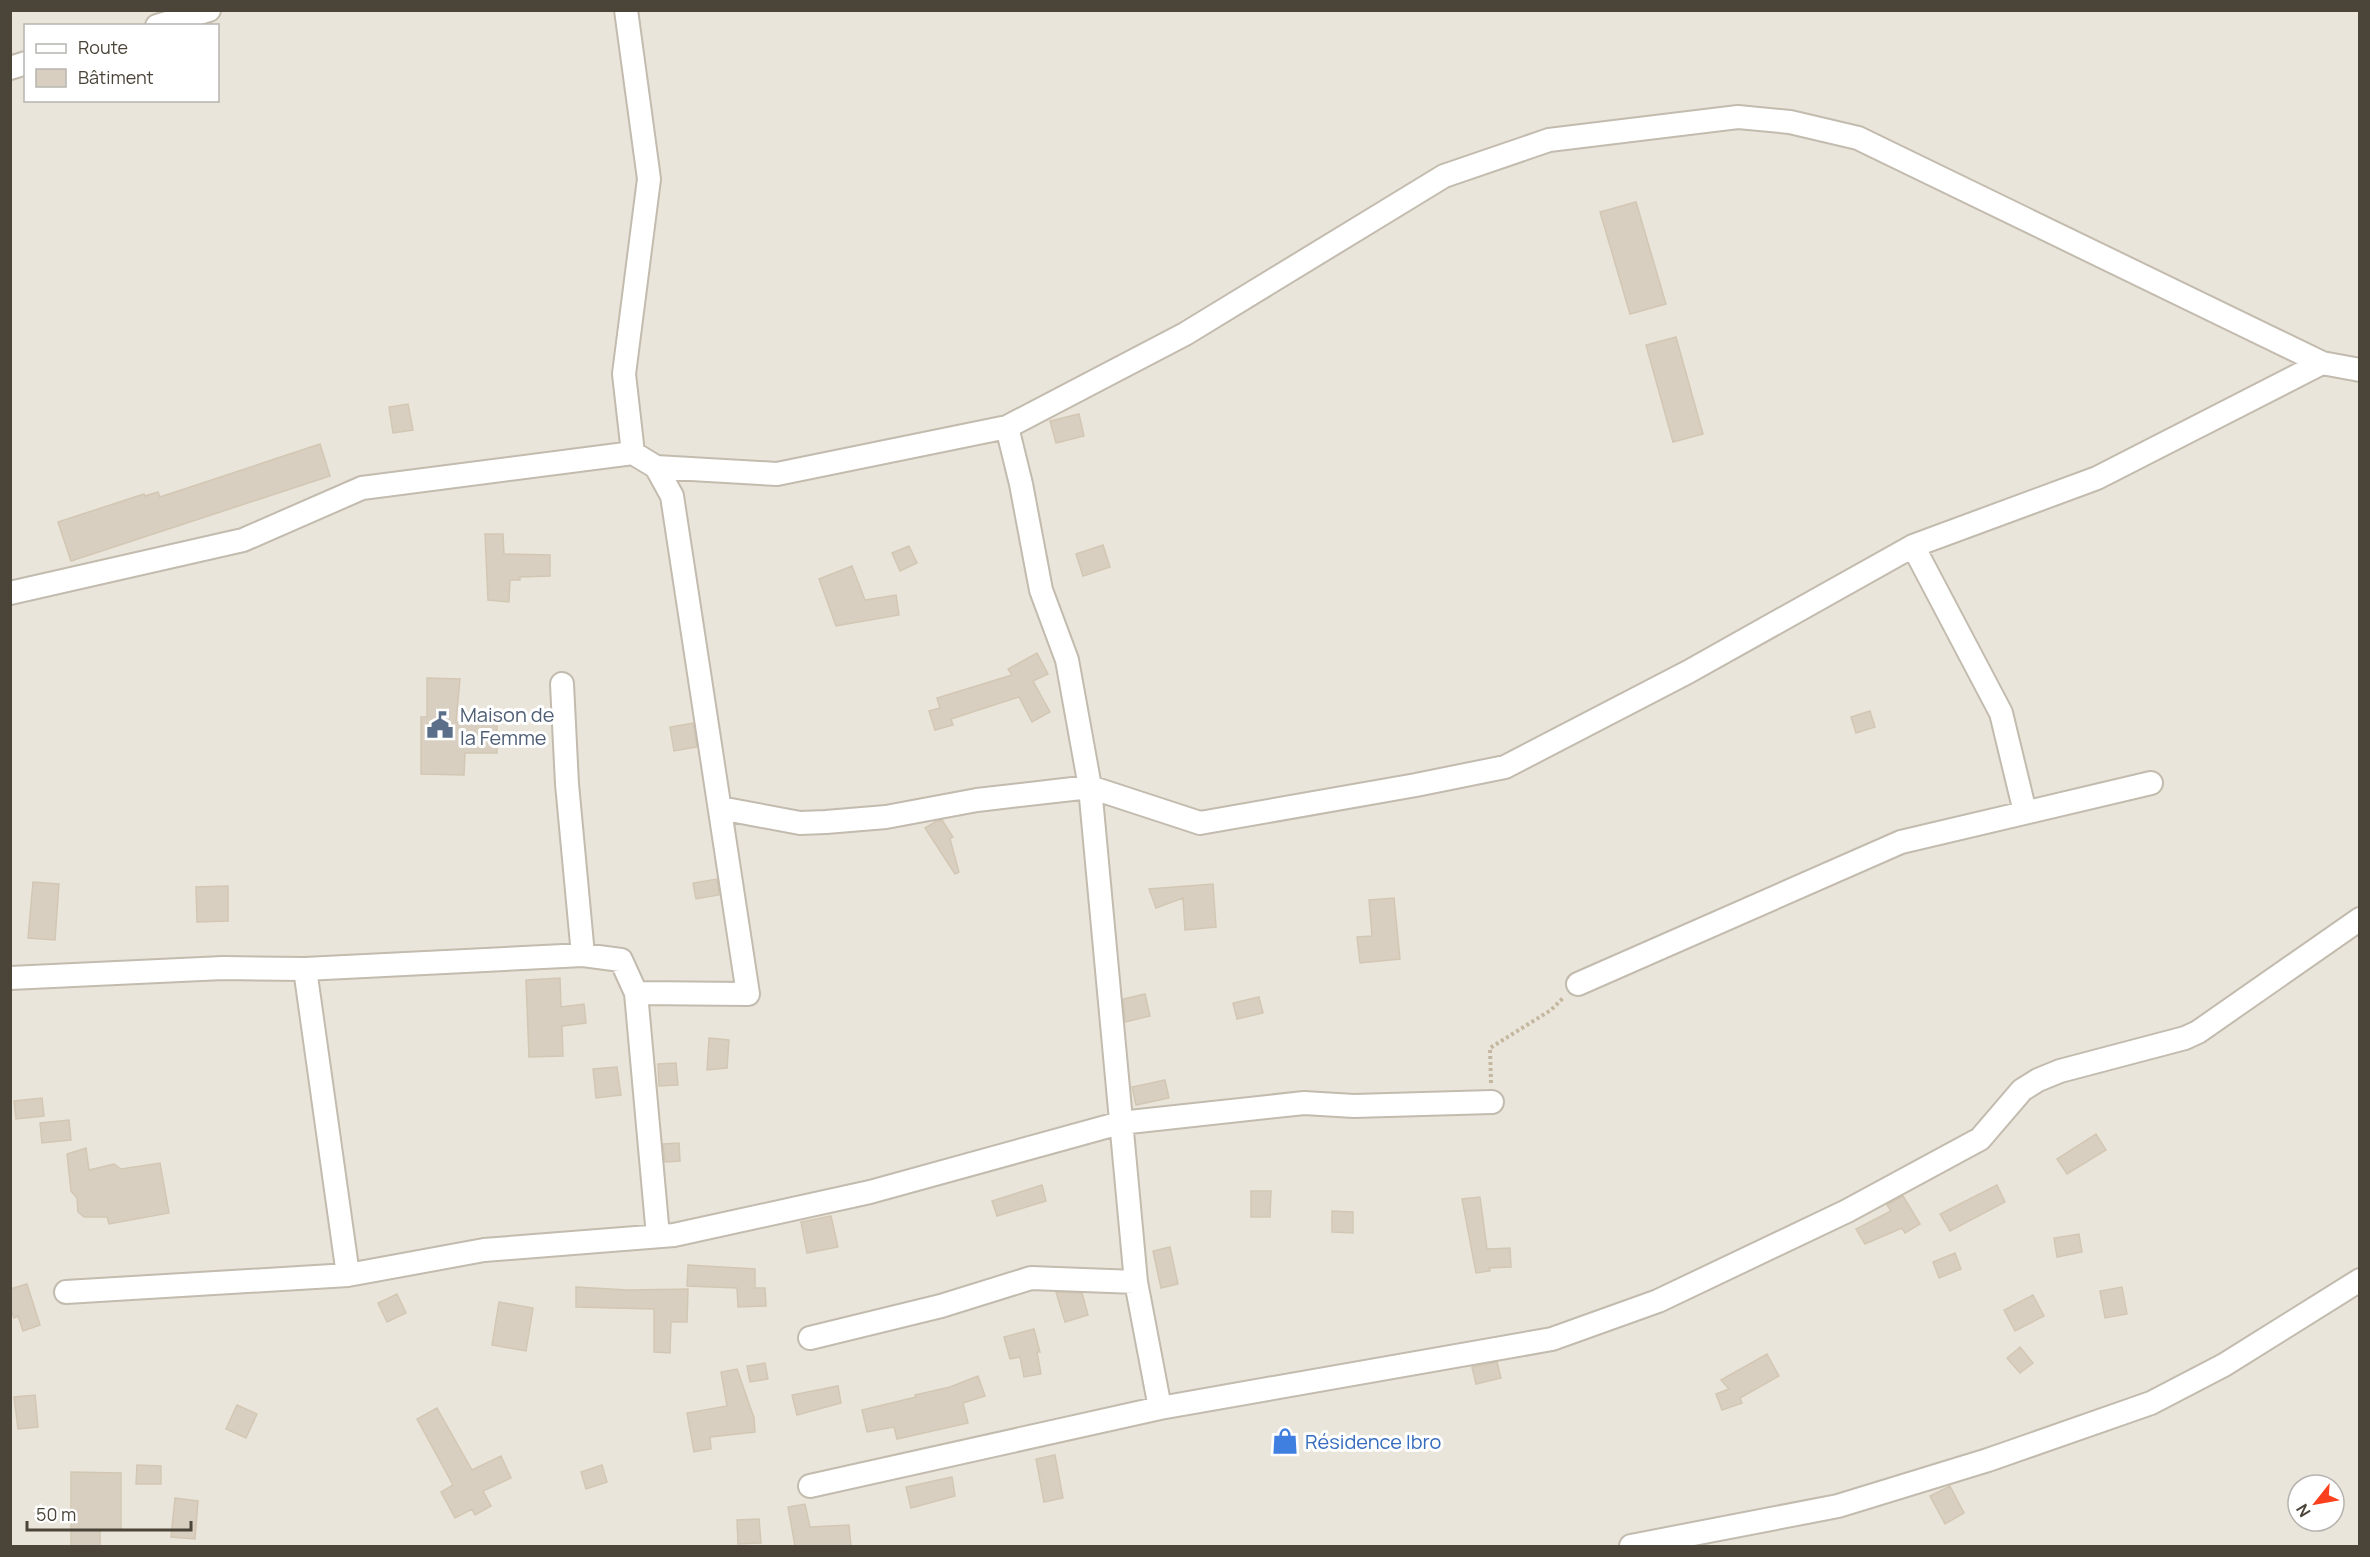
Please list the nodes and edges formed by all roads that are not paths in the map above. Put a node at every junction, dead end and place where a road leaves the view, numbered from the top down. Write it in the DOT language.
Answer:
graph roads {
  1 [pos="209,10"];
  2 [pos="626,10"];
  3 [pos="164,24"];
  4 [pos="2322,363"];
  5 [pos="2360,370"];
  6 [pos="1007,427"];
  7 [pos="633,453"];
  8 [pos="656,467"];
  9 [pos="1913,546"];
  10 [pos="10,593"];
  11 [pos="562,684"];
  12 [pos="2151,783"];
  13 [pos="1090,787"];
  14 [pos="720,808"];
  15 [pos="2025,812"];
  16 [pos="2360,919"];
  17 [pos="583,955"];
  18 [pos="305,969"];
  19 [pos="10,978"];
  20 [pos="1578,984"];
  21 [pos="636,993"];
  22 [pos="1492,1101"];
  23 [pos="1120,1123"];
  24 [pos="658,1236"];
  25 [pos="348,1275"];
  26 [pos="2360,1280"];
  27 [pos="1136,1281"];
  28 [pos="66,1292"];
  29 [pos="810,1338"];
  30 [pos="1160,1408"];
  31 [pos="810,1486"];
  32 [pos="1640,1546"];
  1 -- 3 [label="street"];
  2 -- 7 [label="street"];
  4 -- 5 [label="street"];
  4 -- 6 [label="street"];
  4 -- 9 [label="street"];
  6 -- 8 [label="street"];
  6 -- 13 [label="street"];
  7 -- 8 [label="street"];
  7 -- 10 [label="street"];
  8 -- 14 [label="street"];
  9 -- 13 [label="street"];
  9 -- 15 [label="street"];
  11 -- 17 [label="street"];
  12 -- 15 [label="street"];
  13 -- 14 [label="street"];
  13 -- 23 [label="street"];
  14 -- 21 [label="street"];
  15 -- 20 [label="street"];
  16 -- 30 [label="street"];
  17 -- 18 [label="street"];
  17 -- 21 [label="street"];
  18 -- 19 [label="street"];
  18 -- 25 [label="street"];
  21 -- 24 [label="street"];
  22 -- 23 [label="street"];
  23 -- 24 [label="street"];
  23 -- 27 [label="street"];
  24 -- 25 [label="street"];
  25 -- 28 [label="street"];
  26 -- 32 [label="street"];
  27 -- 29 [label="street"];
  27 -- 30 [label="street"];
  30 -- 31 [label="street"];
}
